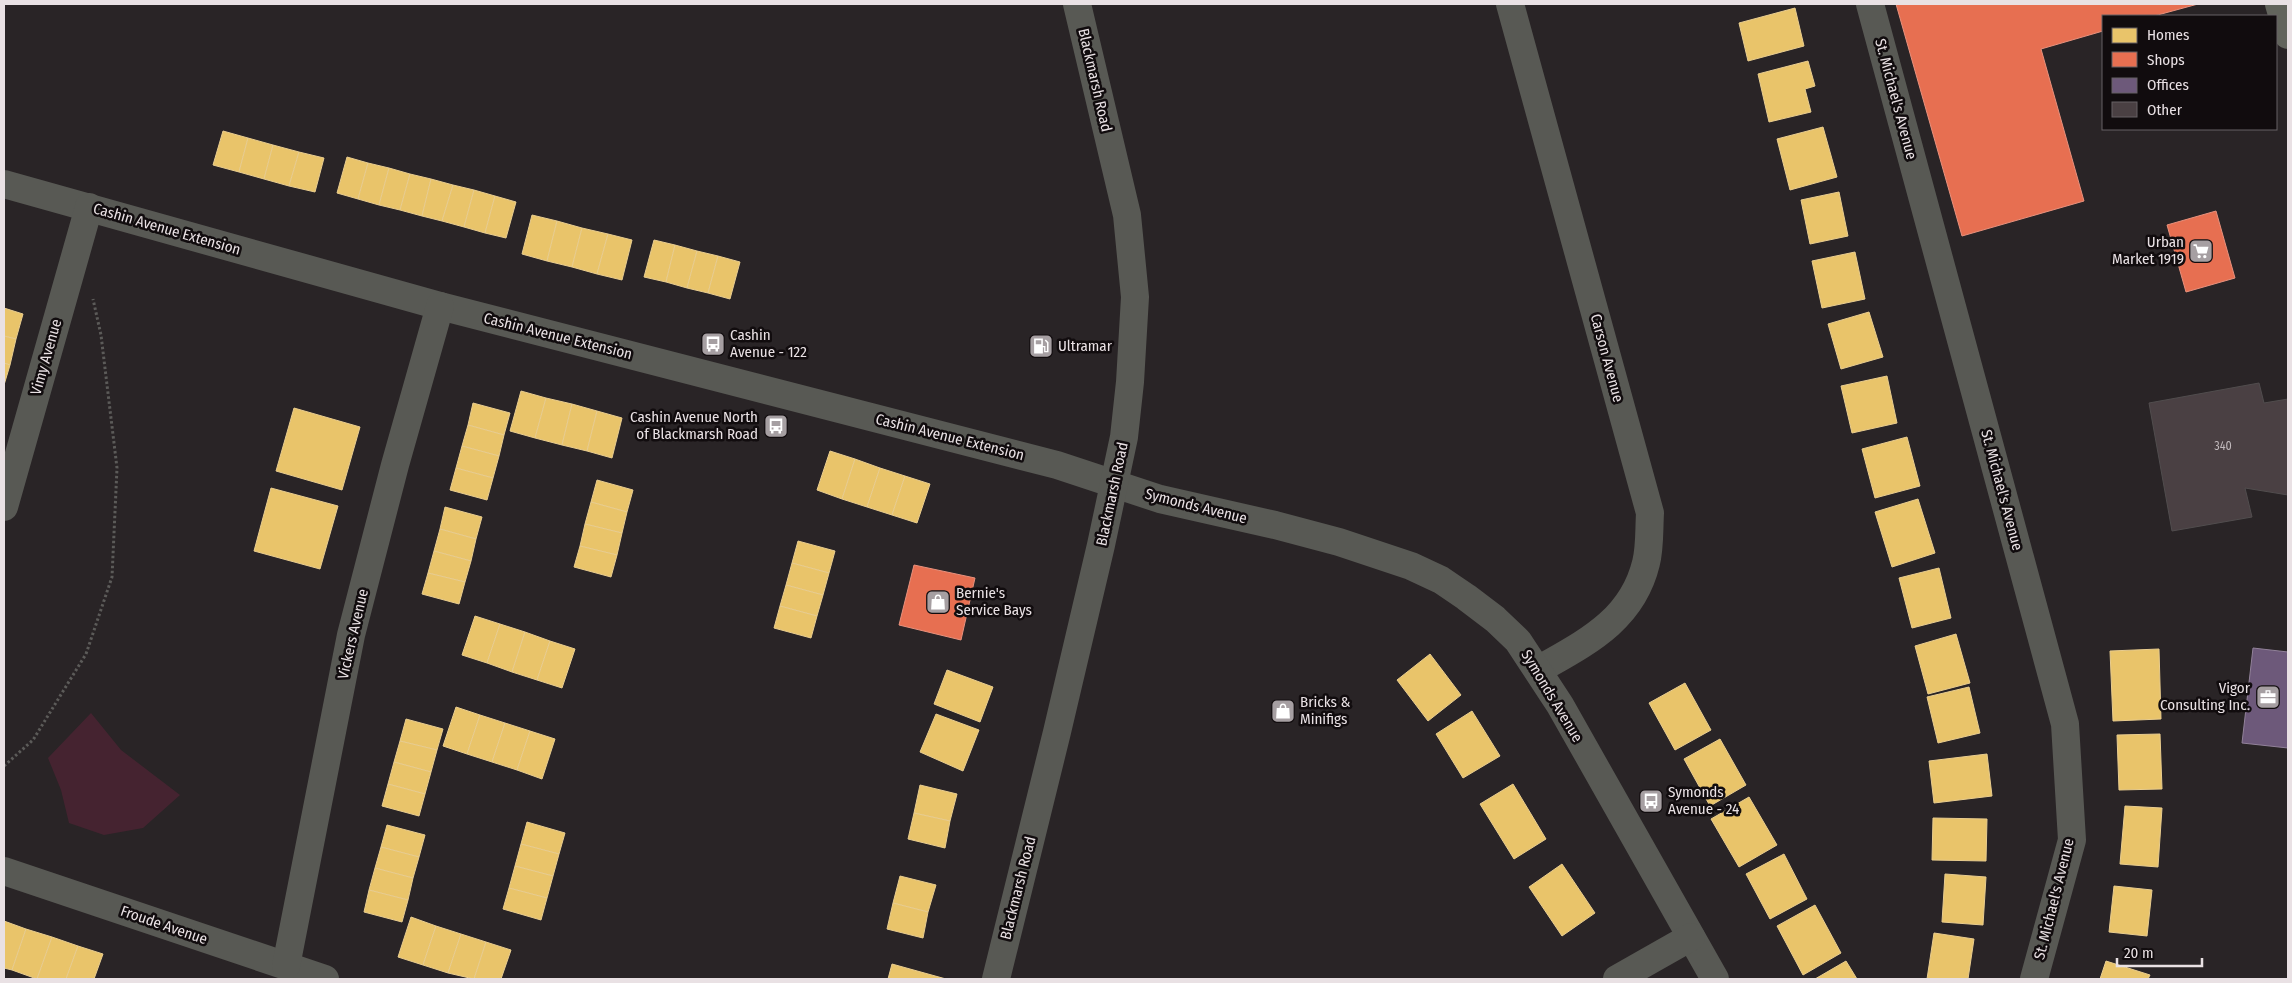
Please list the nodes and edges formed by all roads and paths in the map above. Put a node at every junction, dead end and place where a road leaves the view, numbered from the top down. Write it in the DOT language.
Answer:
graph roads {
  1 [pos="1077,4"];
  2 [pos="1510,4"];
  3 [pos="1870,4"];
  4 [pos="2279,4"];
  5 [pos="2288,35"];
  6 [pos="4,184"];
  7 [pos="89,207"];
  8 [pos="92,298"];
  9 [pos="440,306"];
  10 [pos="1113,483"];
  11 [pos="4,507"];
  12 [pos="1538,670"];
  13 [pos="4,766"];
  14 [pos="4,871"];
  15 [pos="1691,937"];
  16 [pos="286,966"];
  17 [pos="325,979"];
  18 [pos="996,979"];
  19 [pos="1618,979"];
  20 [pos="1714,979"];
  21 [pos="2034,979"];
  1 -- 10 [label="street, Blackmarsh Road"];
  2 -- 12 [label="street, Carson Avenue"];
  3 -- 21 [label="street, St. Michael's Avenue"];
  4 -- 5 [label="main road"];
  6 -- 7 [label="street, Cashin Avenue Extension"];
  7 -- 9 [label="street, Cashin Avenue Extension"];
  7 -- 11 [label="street, Vimy Avenue"];
  8 -- 13 [label="path"];
  9 -- 10 [label="street, Cashin Avenue Extension"];
  9 -- 16 [label="street, Vickers Avenue"];
  10 -- 12 [label="street, Symonds Avenue"];
  10 -- 18 [label="street, Blackmarsh Road"];
  12 -- 15 [label="street, Symonds Avenue"];
  14 -- 16 [label="street, Froude Avenue"];
  15 -- 19 [label="street"];
  15 -- 20 [label="street, Symonds Avenue"];
  16 -- 17 [label="street, Froude Avenue"];
}
